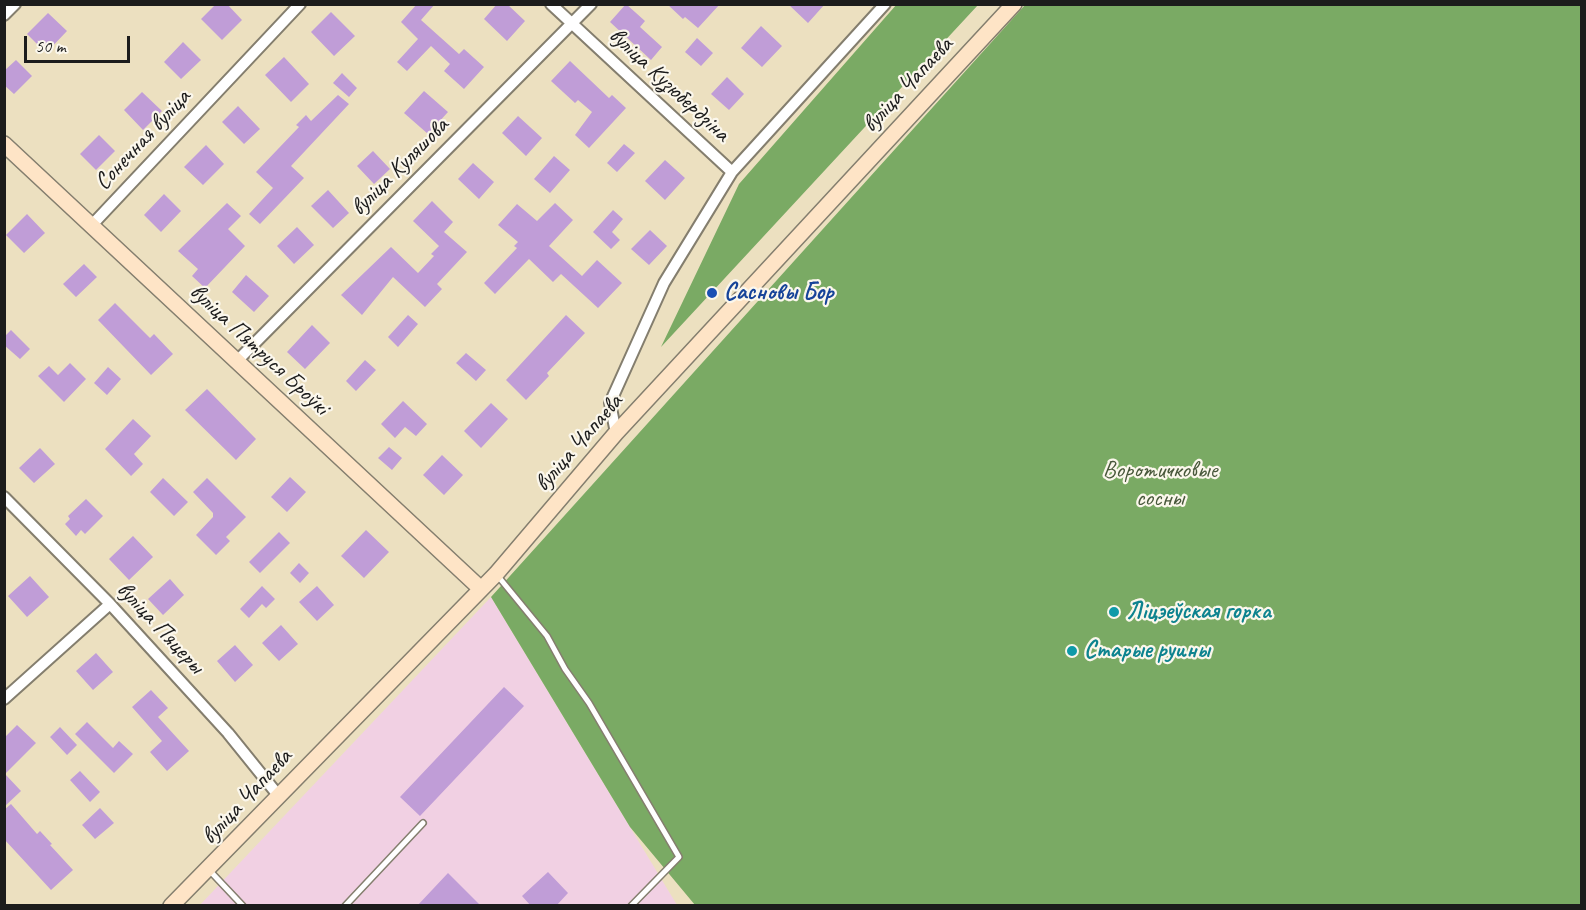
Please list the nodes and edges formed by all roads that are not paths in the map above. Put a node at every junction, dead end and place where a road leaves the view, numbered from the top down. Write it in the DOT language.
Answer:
graph roads {
  1 [pos="15,4"];
  2 [pos="300,4"];
  3 [pos="551,4"];
  4 [pos="591,4"];
  5 [pos="885,4"];
  6 [pos="1014,4"];
  7 [pos="4,15"];
  8 [pos="572,24"];
  9 [pos="4,144"];
  10 [pos="732,172"];
  11 [pos="91,226"];
  12 [pos="238,360"];
  13 [pos="616,433"];
  14 [pos="4,496"];
  15 [pos="496,574"];
  16 [pos="482,589"];
  17 [pos="110,604"];
  18 [pos="4,699"];
  19 [pos="278,795"];
  20 [pos="423,823"];
  21 [pos="208,870"];
  22 [pos="171,906"];
  23 [pos="243,906"];
  24 [pos="345,906"];
  25 [pos="631,906"];
  1 -- 7 [label="street"];
  2 -- 11 [label="street, Сонечная вуліца"];
  3 -- 8 [label="street, вуліца Кузюбердзіна"];
  4 -- 8 [label="street, вуліца Куляшова"];
  5 -- 10 [label="street"];
  6 -- 13 [label="main road, вуліца Чапаева"];
  8 -- 10 [label="street, вуліца Кузюбердзіна"];
  8 -- 12 [label="street, вуліца Куляшова"];
  9 -- 11 [label="main road, вуліца Пятруся Броўкі"];
  10 -- 13 [label="street"];
  11 -- 12 [label="main road, вуліца Пятруся Броўкі"];
  12 -- 16 [label="main road, вуліца Пятруся Броўкі"];
  13 -- 15 [label="main road, вуліца Чапаева"];
  14 -- 17 [label="street, вуліца Пяцеры"];
  15 -- 16 [label="main road, вуліца Чапаева"];
  15 -- 25 [label="lane"];
  16 -- 19 [label="main road, вуліца Чапаева"];
  17 -- 18 [label="street"];
  17 -- 19 [label="street, вуліца Пяцеры"];
  19 -- 21 [label="main road, вуліца Чапаева"];
  20 -- 24 [label="lane"];
  21 -- 22 [label="main road, вуліца Чапаева"];
  21 -- 23 [label="lane"];
}
